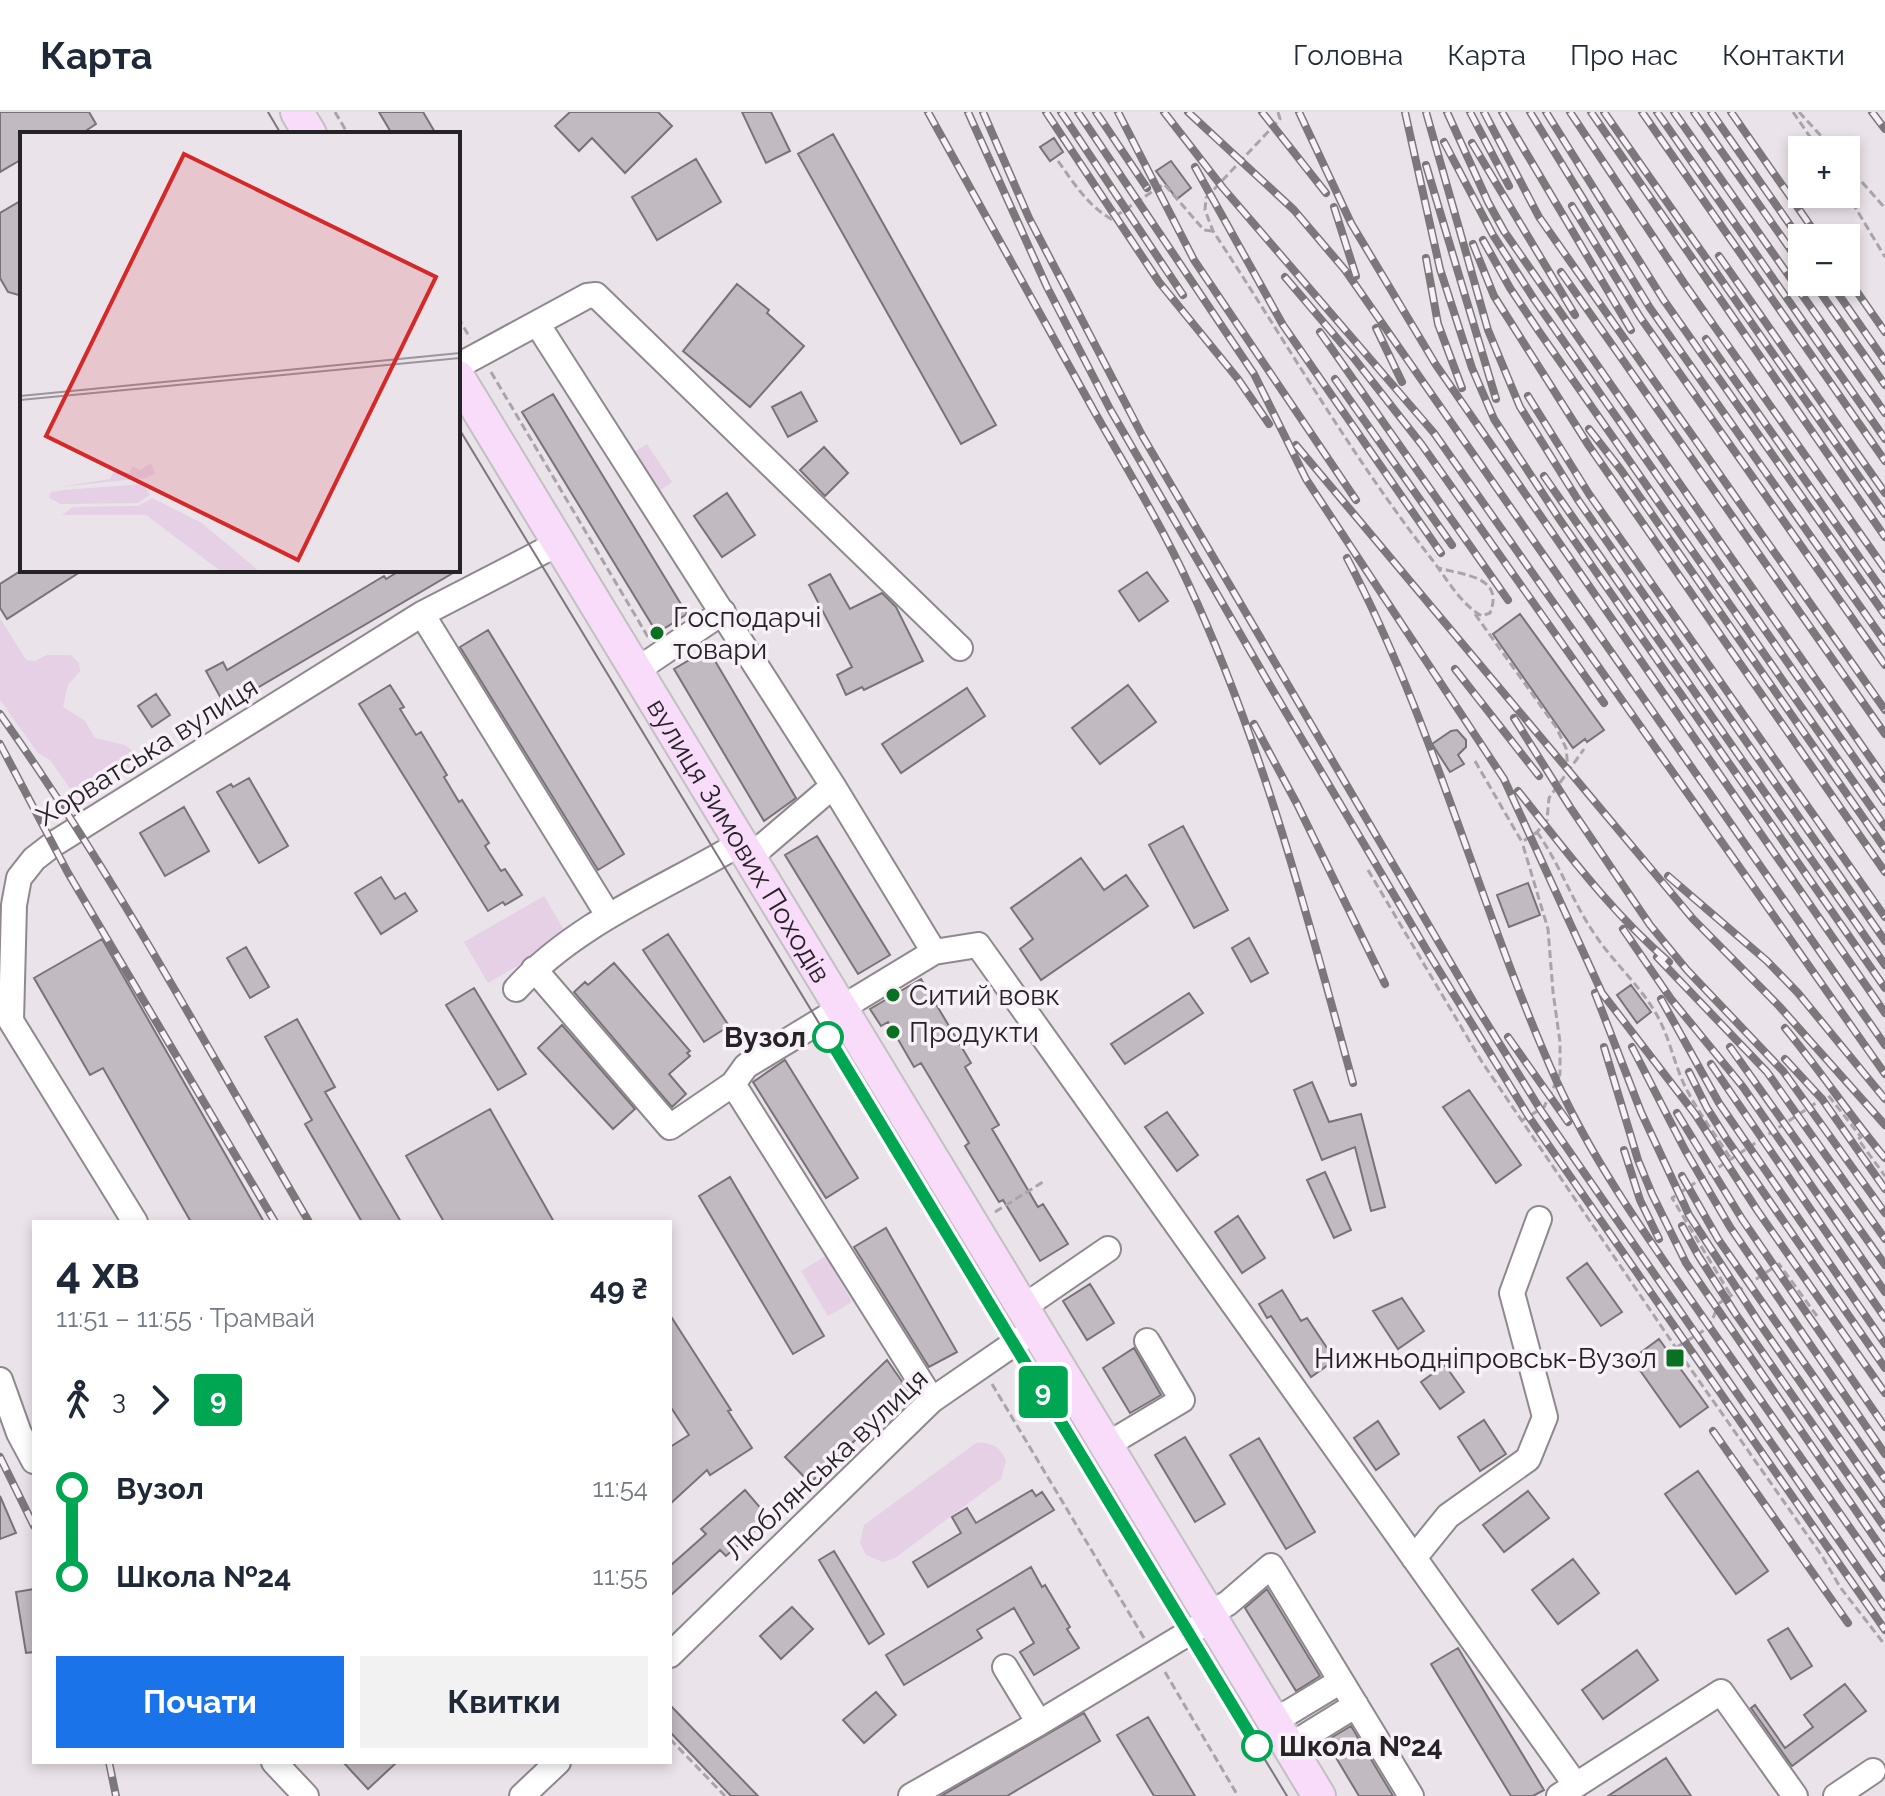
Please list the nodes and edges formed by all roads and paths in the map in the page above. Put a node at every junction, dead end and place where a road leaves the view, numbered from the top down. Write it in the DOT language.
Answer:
graph roads {
  1 [pos="297,112"];
  2 [pos="335,112"];
  3 [pos="1278,112"];
  4 [pos="1796,112"];
  5 [pos="309,132"];
  6 [pos="347,132"];
  7 [pos="1811,136"];
  8 [pos="1820,136"];
  9 [pos="1058,161"];
  10 [pos="1860,180"];
  11 [pos="1856,208"];
  12 [pos="1885,208"];
  13 [pos="1213,231"];
  14 [pos="1885,257"];
  15 [pos="538,325"];
  16 [pos="460,365"];
  17 [pos="460,380"];
  18 [pos="559,543"];
  19 [pos="1439,568"];
  20 [pos="1472,611"];
  21 [pos="723,612"];
  22 [pos="422,614"];
  23 [pos="960,648"];
  24 [pos="637,670"];
  25 [pos="1584,749"];
  26 [pos="1475,761"];
  27 [pos="1568,769"];
  28 [pos="833,786"];
  29 [pos="1537,832"];
  30 [pos="1522,842"];
  31 [pos="745,850"];
  32 [pos="1368,870"];
  33 [pos="608,915"];
  34 [pos="934,952"];
  35 [pos="534,969"];
  36 [pos="516,989"];
  37 [pos="840,1008"];
  38 [pos="6,1031"];
  39 [pos="733,1084"];
  40 [pos="1521,1121"];
  41 [pos="1731,1159"];
  42 [pos="1885,1176"];
  43 [pos="1043,1182"];
  44 [pos="990,1216"];
  45 [pos="1539,1219"];
  46 [pos="134,1220"];
  47 [pos="1108,1249"];
  48 [pos="1731,1295"];
  49 [pos="1817,1316"];
  50 [pos="1028,1319"];
  51 [pos="1147,1341"];
  52 [pos="1676,1348"];
  53 [pos="982,1365"];
  54 [pos="0,1380"];
  55 [pos="932,1400"];
  56 [pos="1105,1446"];
  57 [pos="32,1457"];
  58 [pos="1414,1558"];
  59 [pos="1209,1618"];
  60 [pos="1885,1645"];
  61 [pos="672,1653"];
  62 [pos="1155,1655"];
  63 [pos="1005,1667"];
  64 [pos="1341,1681"];
  65 [pos="1356,1705"];
  66 [pos="1039,1723"];
  67 [pos="1281,1734"];
  68 [pos="672,1741"];
  69 [pos="276,1764"];
  70 [pos="543,1766"];
  71 [pos="1873,1771"];
  72 [pos="1567,1790"];
  73 [pos="306,1796"];
  74 [pos="522,1796"];
  75 [pos="725,1796"];
  76 [pos="911,1796"];
  77 [pos="1238,1796"];
  78 [pos="1319,1796"];
  79 [pos="1411,1796"];
  80 [pos="1795,1796"];
  81 [pos="1836,1796"];
  1 -- 5 [label="main road"];
  2 -- 6 [label="path"];
  3 -- 13 [label="path"];
  4 -- 7 [label="path"];
  4 -- 8 [label="path"];
  9 -- 13 [label="path"];
  10 -- 12 [label="path"];
  11 -- 14 [label="path"];
  13 -- 19 [label="path"];
  15 -- 16 [label="street"];
  15 -- 21 [label="street"];
  15 -- 23 [label="street"];
  17 -- 18 [label="main road, вулиця Зимових Походів"];
  18 -- 22 [label="street, Хорватська вулиця"];
  18 -- 24 [label="main road, вулиця Зимових Походів"];
  19 -- 20 [label="path"];
  19 -- 20 [label="path"];
  20 -- 27 [label="path"];
  21 -- 24 [label="street"];
  21 -- 28 [label="street"];
  22 -- 33 [label="street"];
  22 -- 38 [label="street, Хорватська вулиця"];
  24 -- 31 [label="main road, вулиця Зимових Походів"];
  25 -- 27 [label="path"];
  26 -- 30 [label="path"];
  27 -- 29 [label="path"];
  28 -- 31 [label="street"];
  28 -- 34 [label="street"];
  29 -- 30 [label="path"];
  29 -- 41 [label="path"];
  30 -- 40 [label="path"];
  31 -- 33 [label="street"];
  31 -- 37 [label="main road, вулиця Зимових Походів"];
  32 -- 40 [label="path"];
  33 -- 35 [label="street"];
  34 -- 37 [label="street"];
  34 -- 58 [label="street"];
  35 -- 36 [label="street"];
  35 -- 39 [label="street"];
  37 -- 39 [label="street"];
  37 -- 50 [label="main road, вулиця Зимових Походів"];
  38 -- 46 [label="street, Хорватська вулиця"];
  39 -- 55 [label="street"];
  40 -- 52 [label="path"];
  41 -- 42 [label="path"];
  41 -- 48 [label="path"];
  43 -- 44 [label="path"];
  45 -- 58 [label="street"];
  47 -- 50 [label="street, Люблянська вулиця"];
  48 -- 49 [label="path"];
  48 -- 52 [label="path"];
  50 -- 53 [label="street, Люблянська вулиця"];
  50 -- 56 [label="main road, вулиця Зимових Походів"];
  51 -- 56 [label="street"];
  52 -- 60 [label="path"];
  53 -- 55 [label="street, Люблянська вулиця"];
  53 -- 62 [label="path"];
  54 -- 57 [label="street"];
  55 -- 61 [label="street, Люблянська вулиця"];
  56 -- 59 [label="main road, вулиця Зимових Походів"];
  58 -- 72 [label="street"];
  59 -- 62 [label="street"];
  59 -- 64 [label="street"];
  59 -- 67 [label="main road, вулиця Зимових Походів"];
  62 -- 66 [label="street"];
  62 -- 77 [label="path"];
  63 -- 66 [label="street"];
  64 -- 65 [label="street"];
  64 -- 67 [label="street"];
  65 -- 67 [label="street"];
  65 -- 79 [label="street"];
  66 -- 76 [label="street"];
  67 -- 78 [label="main road, вулиця Зимових Походів"];
  68 -- 75 [label="path"];
  69 -- 73 [label="street"];
  70 -- 74 [label="street"];
  71 -- 81 [label="street"];
  72 -- 80 [label="street"];
}
